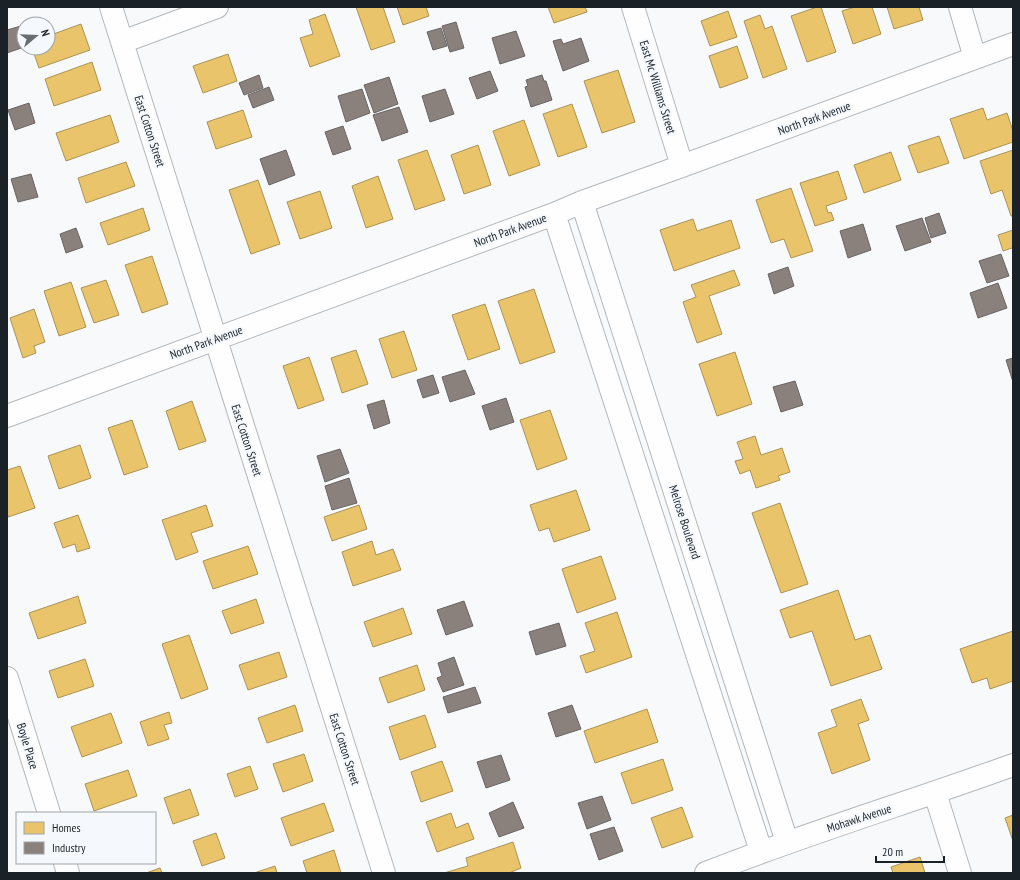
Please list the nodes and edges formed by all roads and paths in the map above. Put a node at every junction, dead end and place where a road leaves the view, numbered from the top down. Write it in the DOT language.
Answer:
graph roads {
  1 [pos="111,7"];
  2 [pos="218,7"];
  3 [pos="633,7"];
  4 [pos="960,7"];
  5 [pos="122,42"];
  6 [pos="1013,44"];
  7 [pos="975,58"];
  8 [pos="682,166"];
  9 [pos="582,202"];
  10 [pos="554,214"];
  11 [pos="216,339"];
  12 [pos="7,416"];
  13 [pos="7,678"];
  14 [pos="1013,765"];
  15 [pos="935,793"];
  16 [pos="49,812"];
  17 [pos="787,842"];
  18 [pos="761,851"];
  19 [pos="384,873"];
  20 [pos="706,873"];
  21 [pos="960,873"];
  1 -- 5 [label="street, East Cotton Street"];
  2 -- 5 [label="street"];
  3 -- 8 [label="street, East Mc Williams Street"];
  4 -- 7 [label="street"];
  5 -- 11 [label="street, East Cotton Street"];
  6 -- 7 [label="street, North Park Avenue"];
  7 -- 8 [label="street, North Park Avenue"];
  8 -- 9 [label="street, North Park Avenue"];
  9 -- 10 [label="street, North Park Avenue"];
  9 -- 17 [label="street, Melrose Boulevard"];
  10 -- 11 [label="street, North Park Avenue"];
  10 -- 18 [label="street"];
  11 -- 12 [label="street, North Park Avenue"];
  11 -- 19 [label="street, East Cotton Street"];
  13 -- 16 [label="street, Boyle Place"];
  14 -- 15 [label="street, Mohawk Avenue"];
  15 -- 17 [label="street, Mohawk Avenue"];
  15 -- 21 [label="street"];
  17 -- 18 [label="street, Mohawk Avenue"];
  18 -- 20 [label="street, Mohawk Avenue"];
}
